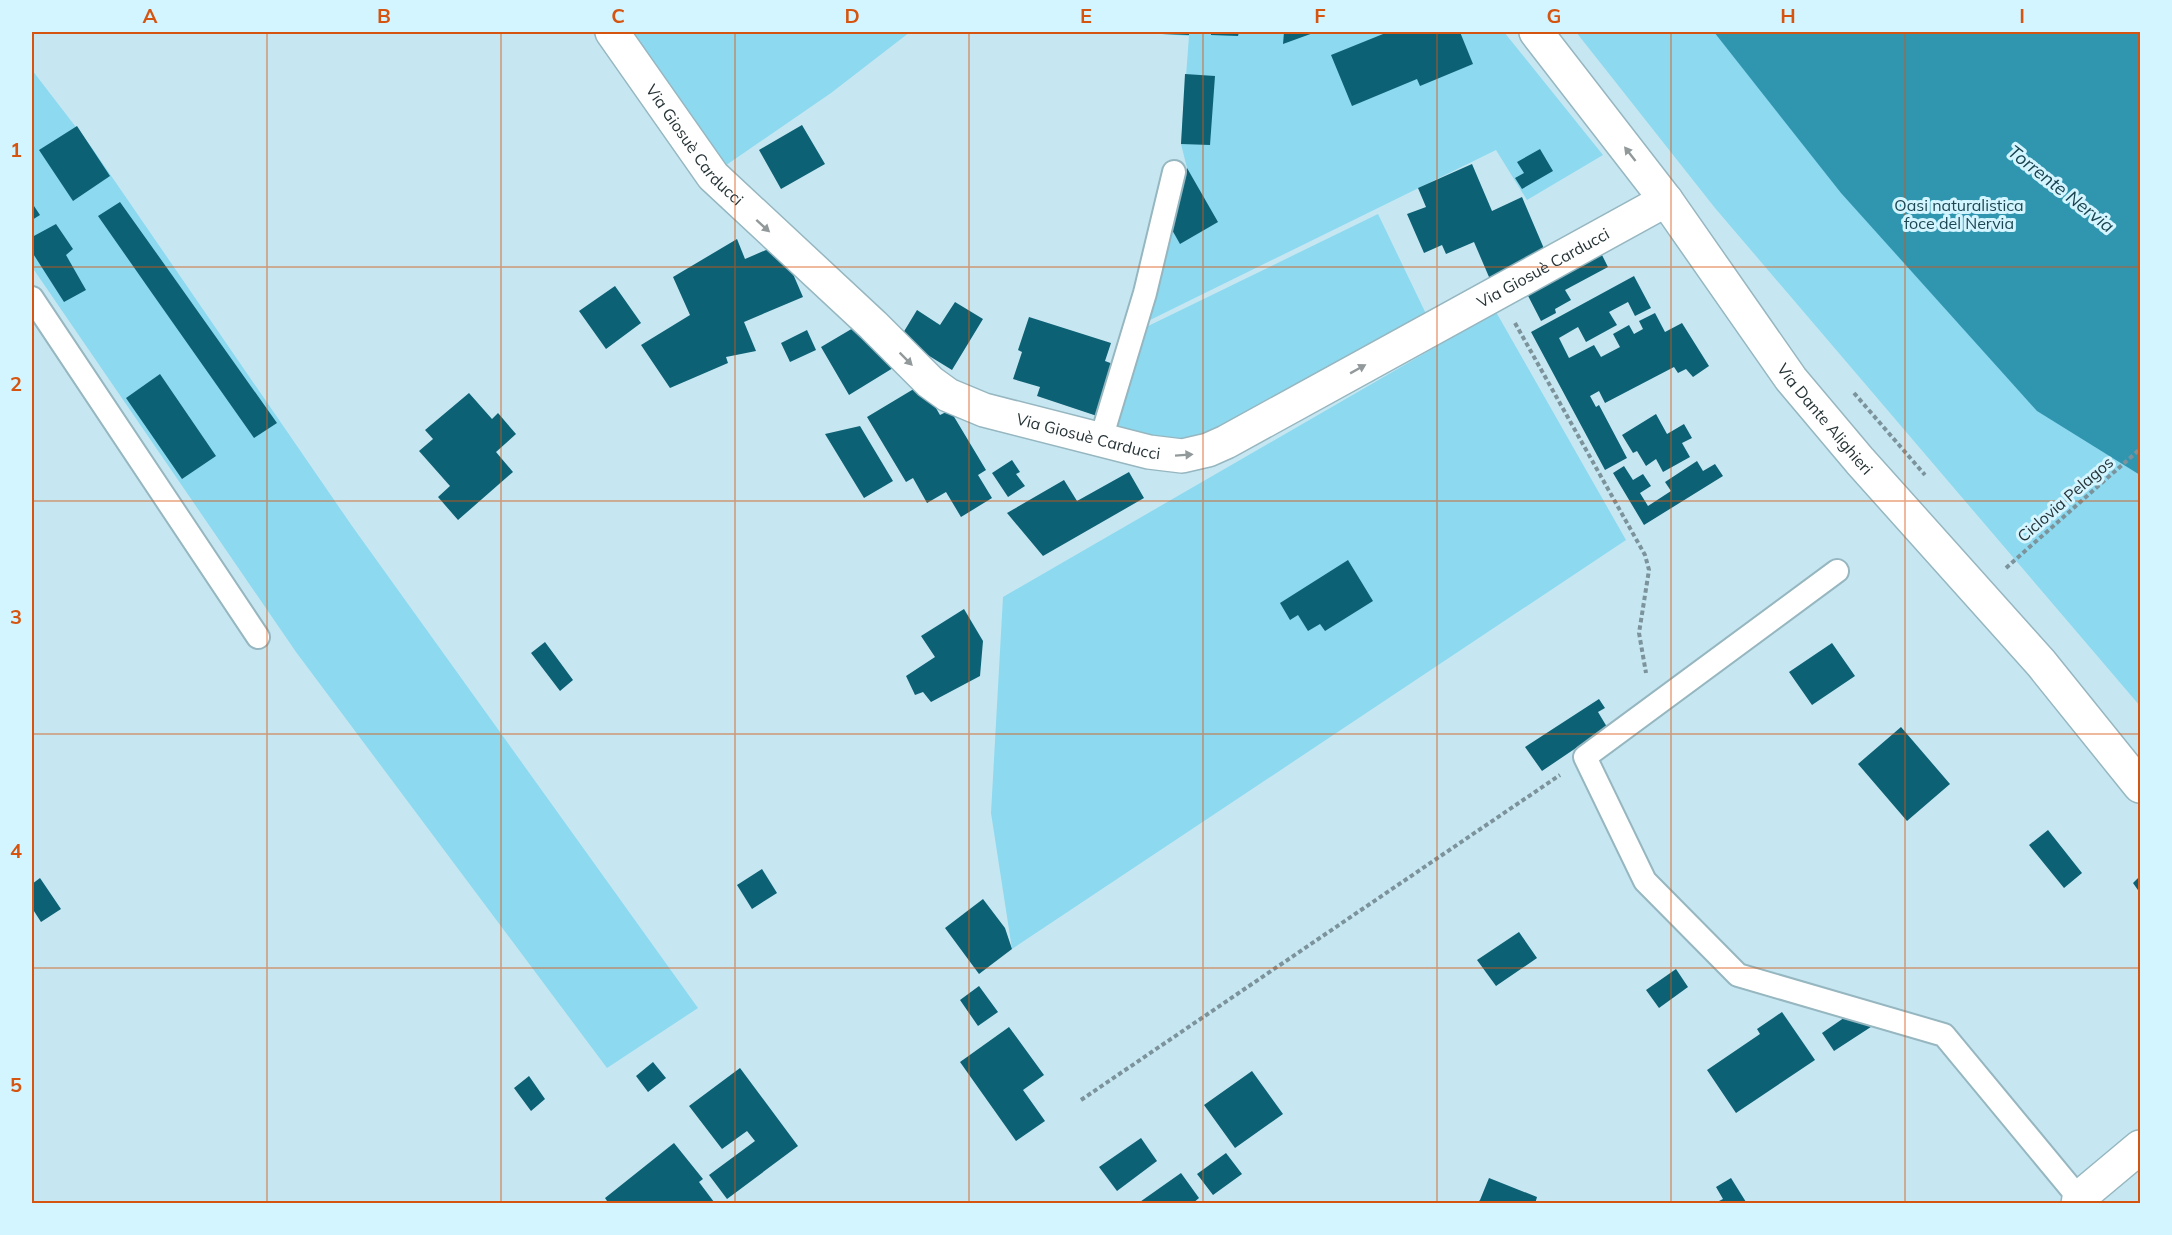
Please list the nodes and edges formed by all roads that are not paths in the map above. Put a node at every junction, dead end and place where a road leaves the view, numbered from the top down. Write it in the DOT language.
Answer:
graph roads {
  1 [pos="612,32"];
  2 [pos="1536,32"];
  3 [pos="1174,172"];
  4 [pos="1666,200"];
  5 [pos="32,298"];
  6 [pos="1101,439"];
  7 [pos="1836,571"];
  8 [pos="258,638"];
  9 [pos="2140,786"];
  10 [pos="2140,1147"];
  11 [pos="2079,1201"];
  1 -- 6 [label="street, Via Giosuè Carducci, one-way"];
  4 -- 2 [label="street, Via Dante Alighieri, one-way"];
  3 -- 6 [label="lane"];
  6 -- 4 [label="street, Via Giosuè Carducci, one-way"];
  4 -- 9 [label="street, Via Dante Alighieri"];
  5 -- 8 [label="lane"];
  7 -- 11 [label="lane"];
  10 -- 11 [label="street"];
}
